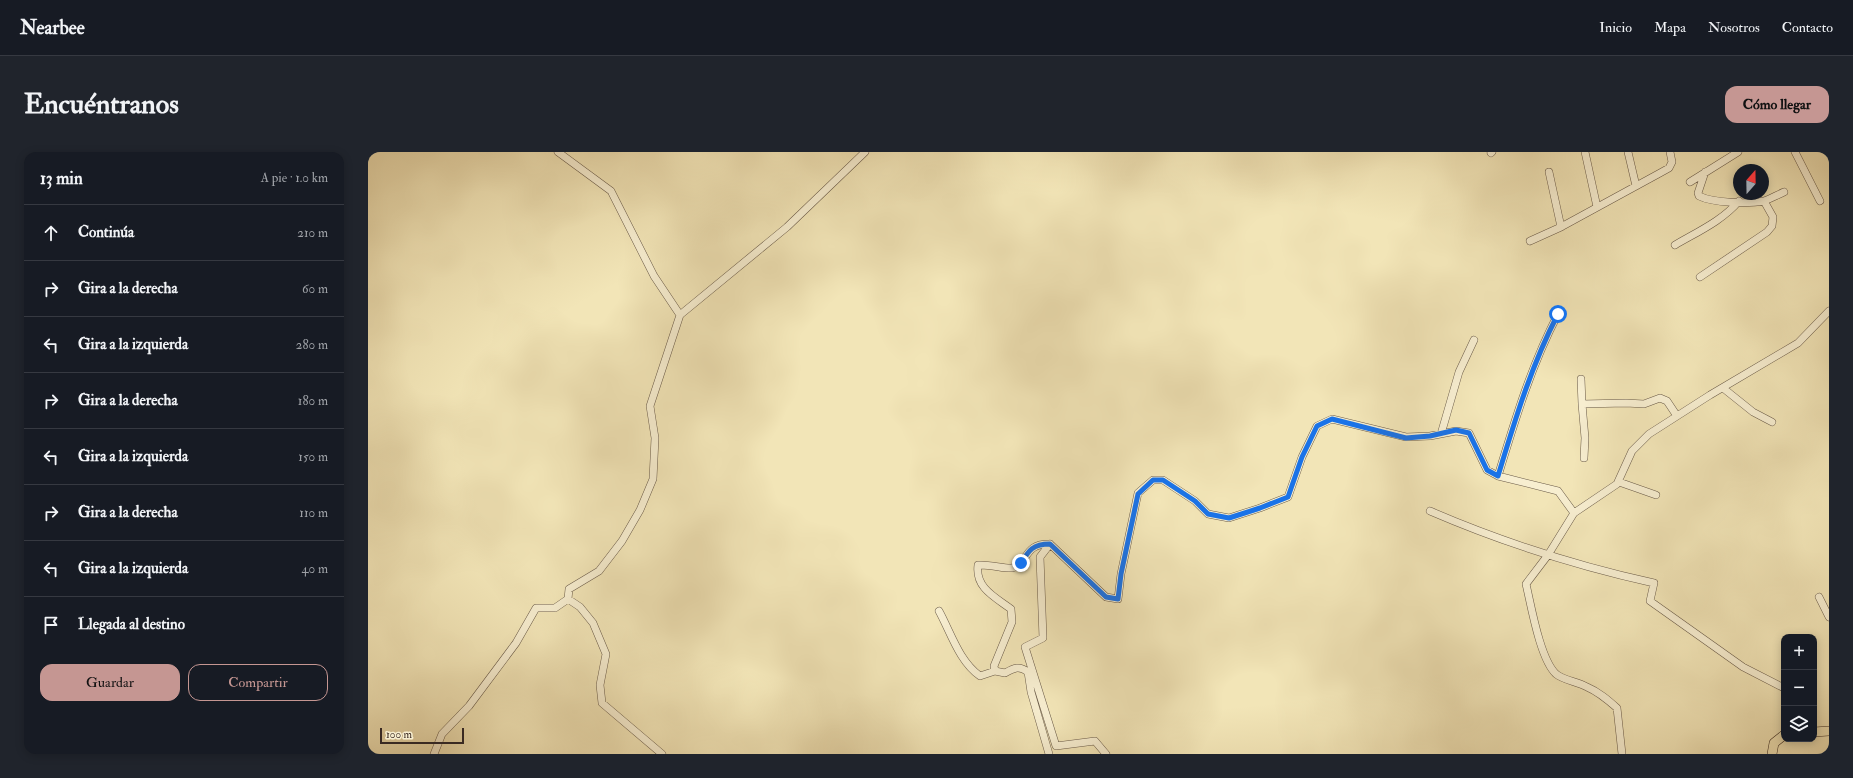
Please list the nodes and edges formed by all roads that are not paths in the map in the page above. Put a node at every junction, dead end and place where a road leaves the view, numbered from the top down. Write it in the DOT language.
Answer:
graph roads {
  1 [pos="558,152"];
  2 [pos="865,152"];
  3 [pos="1585,152"];
  4 [pos="1628,152"];
  5 [pos="1670,152"];
  6 [pos="1738,152"];
  7 [pos="1795,152"];
  8 [pos="1549,172"];
  9 [pos="1705,172"];
  10 [pos="1690,182"];
  11 [pos="1636,186"];
  12 [pos="1784,192"];
  13 [pos="1739,201"];
  14 [pos="1764,201"];
  15 [pos="1820,201"];
  16 [pos="1597,208"];
  17 [pos="1561,227"];
  18 [pos="1530,241"];
  19 [pos="1675,245"];
  20 [pos="1700,277"];
  21 [pos="1829,311"];
  22 [pos="680,314"];
  23 [pos="1558,314"];
  24 [pos="1474,340"];
  25 [pos="1581,379"];
  26 [pos="1723,388"];
  27 [pos="1582,404"];
  28 [pos="1677,416"];
  29 [pos="1772,422"];
  30 [pos="1442,434"];
  31 [pos="1584,458"];
  32 [pos="1498,476"];
  33 [pos="1619,482"];
  34 [pos="1656,495"];
  35 [pos="1430,511"];
  36 [pos="1574,513"];
  37 [pos="1050,544"];
  38 [pos="1548,555"];
  39 [pos="1819,597"];
  40 [pos="568,599"];
  41 [pos="939,611"];
  42 [pos="1829,617"];
  43 [pos="995,671"];
  44 [pos="1781,686"];
  45 [pos="1829,731"];
  46 [pos="1817,732"];
  47 [pos="1781,737"];
  48 [pos="434,754"];
  49 [pos="662,754"];
  50 [pos="1049,754"];
  51 [pos="1106,754"];
  52 [pos="1622,754"];
  53 [pos="1772,754"];
  1 -- 22 [label="street"];
  2 -- 22 [label="street"];
  3 -- 16 [label="street"];
  4 -- 11 [label="street"];
  5 -- 11 [label="street"];
  6 -- 9 [label="street"];
  7 -- 15 [label="street"];
  8 -- 17 [label="street"];
  9 -- 10 [label="street"];
  9 -- 13 [label="street"];
  11 -- 16 [label="street"];
  12 -- 14 [label="street"];
  13 -- 14 [label="street"];
  13 -- 19 [label="street"];
  14 -- 20 [label="street"];
  16 -- 17 [label="street"];
  17 -- 18 [label="street"];
  21 -- 26 [label="street"];
  22 -- 40 [label="street"];
  23 -- 32 [label="street"];
  24 -- 30 [label="street"];
  25 -- 27 [label="street"];
  26 -- 28 [label="street"];
  26 -- 29 [label="street"];
  27 -- 28 [label="street"];
  27 -- 31 [label="street"];
  28 -- 33 [label="street"];
  30 -- 32 [label="street"];
  30 -- 37 [label="street"];
  32 -- 36 [label="street"];
  33 -- 34 [label="street"];
  33 -- 36 [label="street"];
  35 -- 38 [label="street"];
  36 -- 38 [label="street"];
  37 -- 43 [label="street"];
  37 -- 51 [label="street"];
  38 -- 44 [label="street"];
  38 -- 52 [label="street"];
  39 -- 42 [label="street"];
  40 -- 48 [label="street"];
  40 -- 49 [label="street"];
  41 -- 43 [label="street"];
  43 -- 50 [label="street"];
  45 -- 46 [label="main road"];
  47 -- 53 [label="main road"];
}
